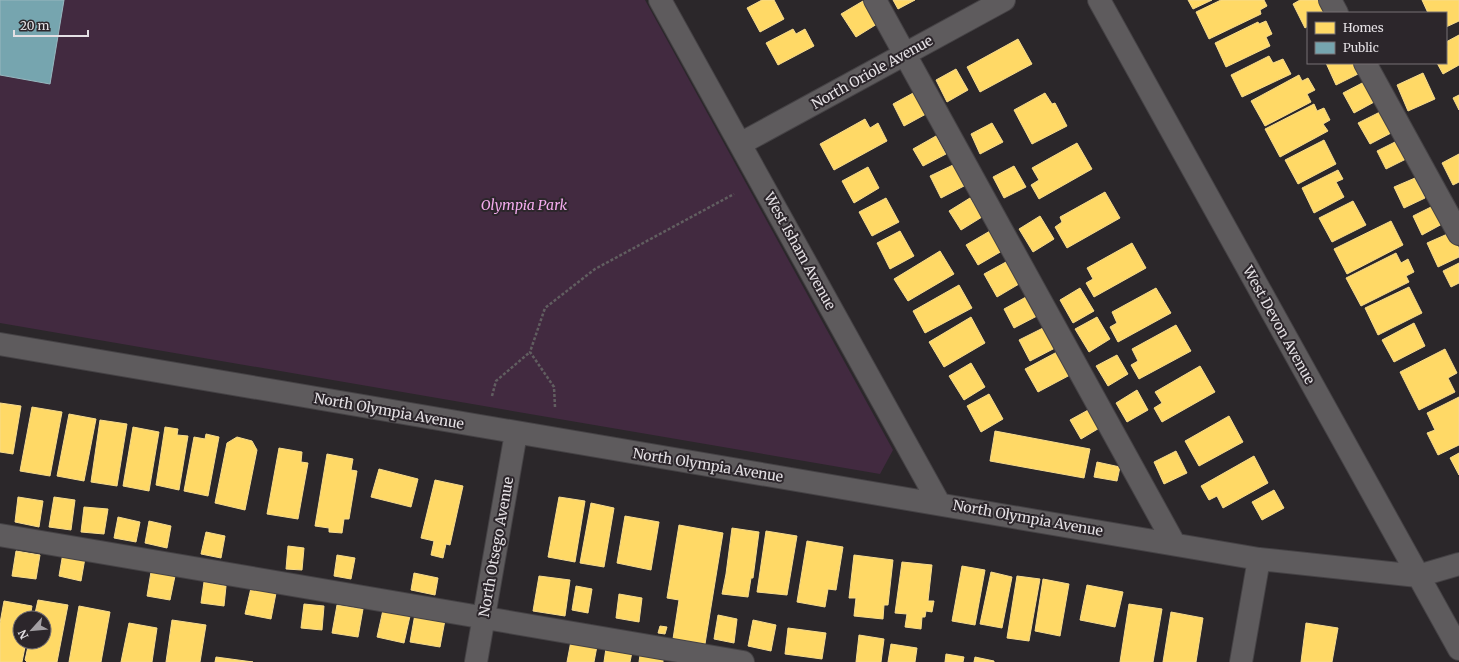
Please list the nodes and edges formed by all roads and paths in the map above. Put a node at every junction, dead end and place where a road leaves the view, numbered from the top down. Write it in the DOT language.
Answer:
graph roads {
  1 [pos="660,0"];
  2 [pos="874,0"];
  3 [pos="1004,0"];
  4 [pos="1099,0"];
  5 [pos="1330,0"];
  6 [pos="1336,12"];
  7 [pos="904,54"];
  8 [pos="1366,64"];
  9 [pos="740,144"];
  10 [pos="734,194"];
  11 [pos="1459,234"];
  12 [pos="0,344"];
  13 [pos="530,352"];
  14 [pos="492,396"];
  15 [pos="555,407"];
  16 [pos="516,433"];
  17 [pos="939,503"];
  18 [pos="0,535"];
  19 [pos="1174,543"];
  20 [pos="1259,559"];
  21 [pos="1459,564"];
  22 [pos="1418,576"];
  23 [pos="484,618"];
  24 [pos="1459,649"];
  25 [pos="476,662"];
  26 [pos="743,662"];
  27 [pos="1241,662"];
  1 -- 9 [label="street, West Isham Avenue"];
  2 -- 7 [label="street"];
  3 -- 7 [label="street, North Oriole Avenue"];
  4 -- 22 [label="street, West Devon Avenue"];
  5 -- 6 [label="street"];
  7 -- 9 [label="street, North Oriole Avenue"];
  7 -- 19 [label="street"];
  8 -- 11 [label="street"];
  9 -- 17 [label="street, West Isham Avenue"];
  10 -- 13 [label="path"];
  12 -- 16 [label="street, North Olympia Avenue"];
  13 -- 14 [label="path"];
  13 -- 15 [label="path"];
  16 -- 17 [label="street, North Olympia Avenue"];
  16 -- 23 [label="street, North Otsego Avenue"];
  17 -- 19 [label="street, North Olympia Avenue"];
  18 -- 23 [label="street"];
  19 -- 20 [label="street, North Olympia Avenue"];
  20 -- 22 [label="street, North Olympia Avenue"];
  20 -- 27 [label="street"];
  21 -- 22 [label="street"];
  22 -- 24 [label="street, West Devon Avenue"];
  23 -- 25 [label="street, North Otsego Avenue"];
  23 -- 26 [label="street"];
}
